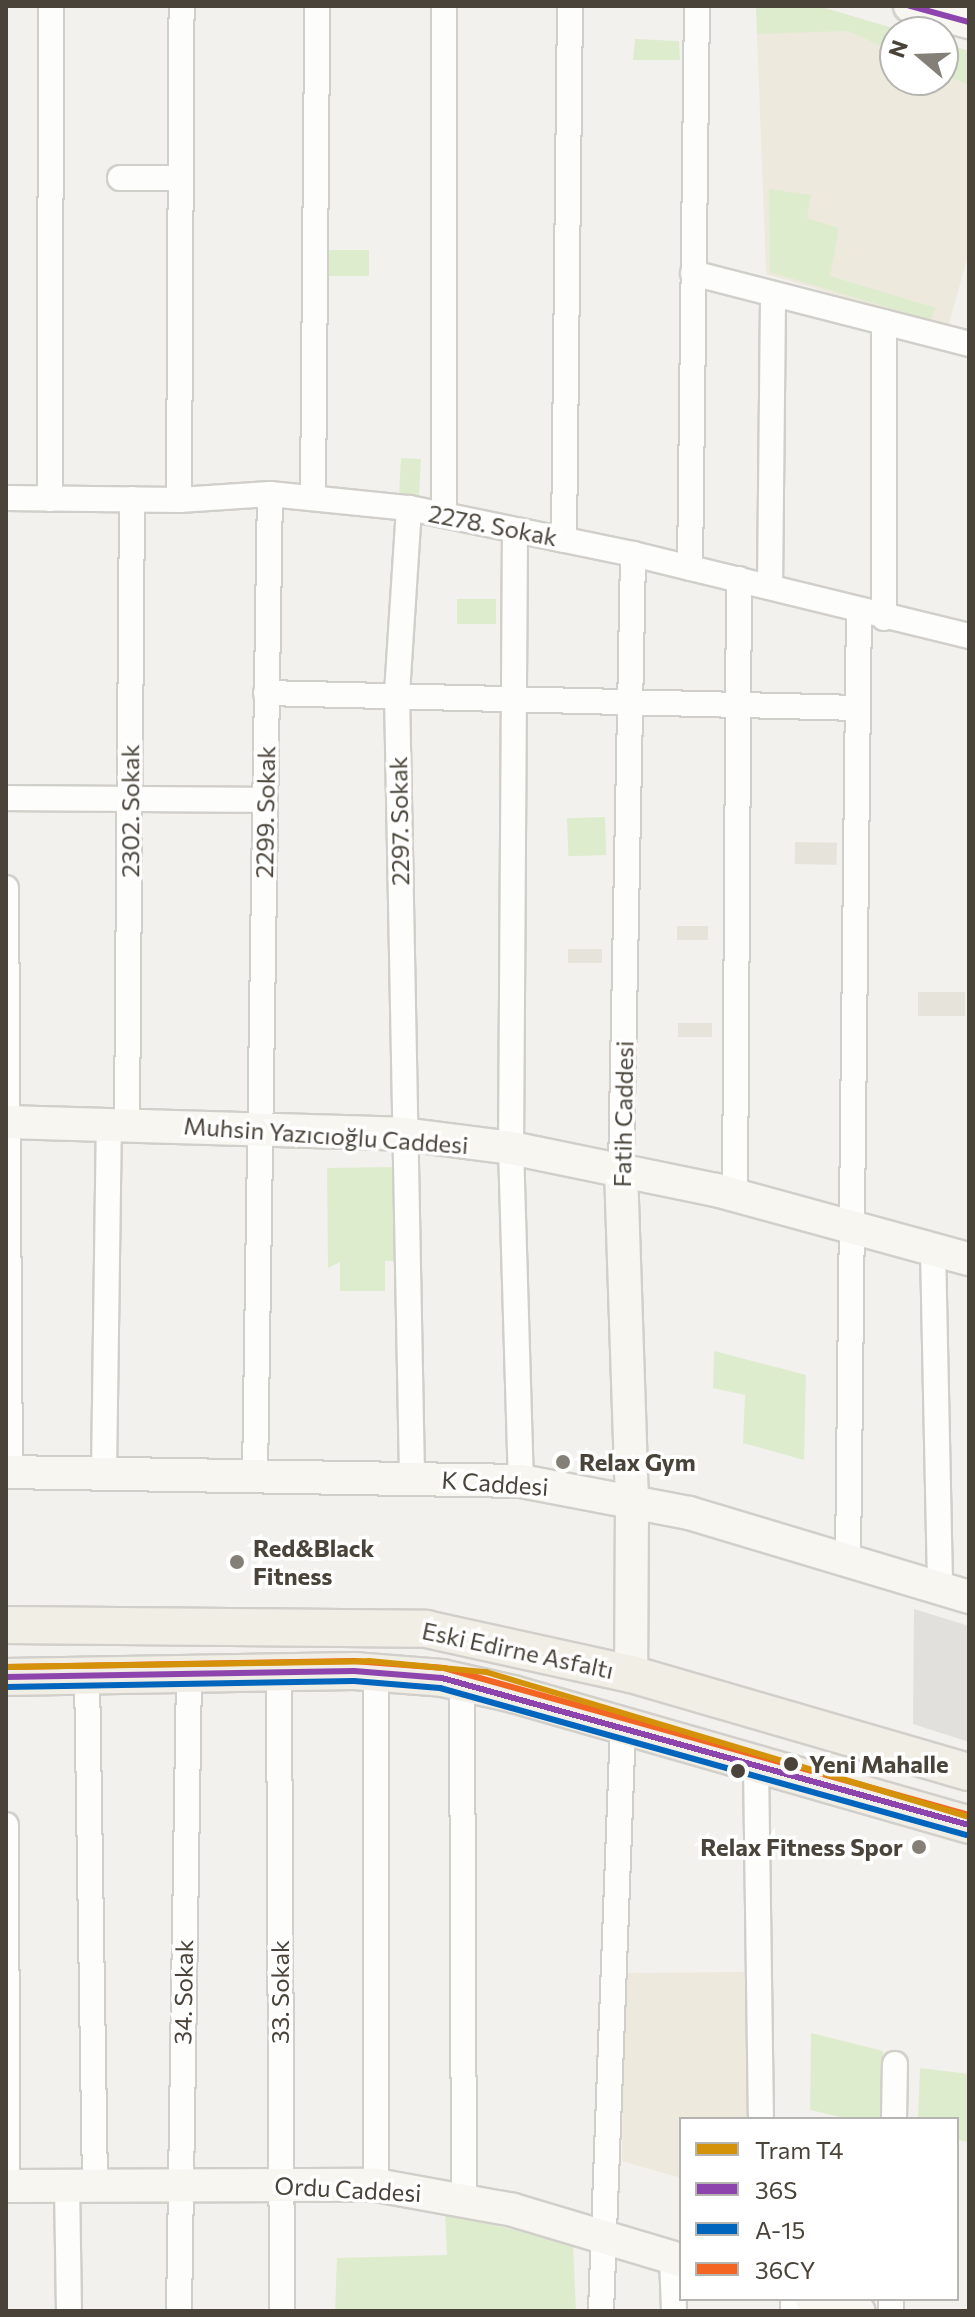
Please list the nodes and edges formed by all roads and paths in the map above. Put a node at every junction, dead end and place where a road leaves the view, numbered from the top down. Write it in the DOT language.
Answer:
graph roads {
  1 [pos="51,6"];
  2 [pos="182,6"];
  3 [pos="317,6"];
  4 [pos="444,6"];
  5 [pos="570,6"];
  6 [pos="697,6"];
  7 [pos="910,6"];
  8 [pos="969,22"];
  9 [pos="120,178"];
  10 [pos="181,178"];
  11 [pos="693,273"];
  12 [pos="773,294"];
  13 [pos="884,322"];
  14 [pos="969,344"];
  15 [pos="270,494"];
  16 [pos="313,497"];
  17 [pos="6,498"];
  18 [pos="50,499"];
  19 [pos="132,499"];
  20 [pos="179,500"];
  21 [pos="409,508"];
  22 [pos="444,515"];
  23 [pos="515,530"];
  24 [pos="564,540"];
  25 [pos="633,554"];
  26 [pos="690,568"];
  27 [pos="739,579"];
  28 [pos="770,587"];
  29 [pos="859,612"];
  30 [pos="884,618"];
  31 [pos="969,636"];
  32 [pos="266,693"];
  33 [pos="397,694"];
  34 [pos="513,699"];
  35 [pos="630,702"];
  36 [pos="737,705"];
  37 [pos="858,708"];
  38 [pos="6,798"];
  39 [pos="130,799"];
  40 [pos="265,800"];
  41 [pos="6,888"];
  42 [pos="7,1122"];
  43 [pos="118,1122"];
  44 [pos="260,1130"];
  45 [pos="403,1134"];
  46 [pos="511,1148"];
  47 [pos="621,1170"];
  48 [pos="735,1195"];
  49 [pos="851,1226"];
  50 [pos="933,1249"];
  51 [pos="969,1259"];
  52 [pos="8,1472"];
  53 [pos="104,1473"];
  54 [pos="255,1477"];
  55 [pos="412,1478"];
  56 [pos="521,1481"];
  57 [pos="632,1502"];
  58 [pos="848,1560"];
  59 [pos="955,1593"];
  60 [pos="6,1625"];
  61 [pos="279,1673"];
  62 [pos="376,1673"];
  63 [pos="189,1674"];
  64 [pos="631,1674"];
  65 [pos="87,1675"];
  66 [pos="6,1677"];
  67 [pos="462,1683"];
  68 [pos="623,1726"];
  69 [pos="756,1764"];
  70 [pos="969,1772"];
  71 [pos="6,1825"];
  72 [pos="969,1825"];
  73 [pos="895,2064"];
  74 [pos="761,2117"];
  75 [pos="894,2117"];
  76 [pos="81,2184"];
  77 [pos="281,2185"];
  78 [pos="376,2185"];
  79 [pos="6,2186"];
  80 [pos="180,2186"];
  81 [pos="464,2198"];
  82 [pos="601,2234"];
  83 [pos="677,2259"];
  84 [pos="820,2301"];
  85 [pos="69,2311"];
  86 [pos="179,2311"];
  87 [pos="282,2311"];
  88 [pos="601,2311"];
  89 [pos="674,2311"];
  90 [pos="858,2311"];
  1 -- 18 [label="street"];
  2 -- 10 [label="street"];
  3 -- 16 [label="street"];
  4 -- 22 [label="street"];
  5 -- 24 [label="street"];
  6 -- 11 [label="street"];
  7 -- 8 [label="main road"];
  9 -- 10 [label="street"];
  10 -- 20 [label="street"];
  11 -- 12 [label="street"];
  11 -- 26 [label="street"];
  12 -- 13 [label="street"];
  12 -- 28 [label="street"];
  13 -- 14 [label="street"];
  13 -- 30 [label="street"];
  15 -- 16 [label="street, 2278. Sokak"];
  15 -- 20 [label="street, 2278. Sokak"];
  15 -- 32 [label="street, 2299. Sokak"];
  16 -- 21 [label="street, 2278. Sokak"];
  17 -- 18 [label="street, 2278. Sokak"];
  18 -- 19 [label="street, 2278. Sokak"];
  19 -- 20 [label="street, 2278. Sokak"];
  19 -- 39 [label="street, 2302. Sokak"];
  21 -- 22 [label="street, 2278. Sokak"];
  21 -- 33 [label="street, 2297. Sokak"];
  22 -- 23 [label="street, 2278. Sokak"];
  23 -- 24 [label="street, 2278. Sokak"];
  23 -- 34 [label="street"];
  24 -- 25 [label="street, 2278. Sokak"];
  25 -- 26 [label="street, 2278. Sokak"];
  25 -- 35 [label="street, Fatih Caddesi"];
  26 -- 27 [label="street, 2278. Sokak"];
  27 -- 28 [label="street, 2278. Sokak"];
  27 -- 36 [label="street"];
  28 -- 29 [label="street, 2278. Sokak"];
  29 -- 30 [label="street, 2278. Sokak"];
  29 -- 37 [label="street"];
  30 -- 31 [label="street, 2278. Sokak"];
  32 -- 33 [label="street"];
  32 -- 40 [label="street, 2299. Sokak"];
  33 -- 34 [label="street"];
  33 -- 45 [label="street, 2297. Sokak"];
  34 -- 35 [label="street"];
  34 -- 46 [label="street"];
  35 -- 36 [label="street"];
  35 -- 47 [label="street, Fatih Caddesi"];
  36 -- 37 [label="street"];
  36 -- 48 [label="street"];
  37 -- 49 [label="street"];
  38 -- 39 [label="street"];
  39 -- 40 [label="street"];
  39 -- 43 [label="street, 2302. Sokak"];
  40 -- 44 [label="street, 2299. Sokak"];
  41 -- 42 [label="street"];
  42 -- 43 [label="main road, Muhsin Yazıcıoğlu Caddesi"];
  42 -- 52 [label="street"];
  43 -- 44 [label="main road, Muhsin Yazıcıoğlu Caddesi"];
  43 -- 53 [label="street, 2302. Sokak"];
  44 -- 45 [label="main road, Muhsin Yazıcıoğlu Caddesi"];
  44 -- 54 [label="street, 2299. Sokak"];
  45 -- 46 [label="main road, Muhsin Yazıcıoğlu Caddesi"];
  45 -- 55 [label="street, 2297. Sokak"];
  46 -- 47 [label="main road, Muhsin Yazıcıoğlu Caddesi"];
  46 -- 56 [label="street"];
  47 -- 48 [label="main road, Muhsin Yazıcıoğlu Caddesi"];
  47 -- 57 [label="main road, Fatih Caddesi"];
  48 -- 49 [label="main road, Muhsin Yazıcıoğlu Caddesi"];
  49 -- 50 [label="main road, Muhsin Yazıcıoğlu Caddesi"];
  49 -- 58 [label="street"];
  50 -- 51 [label="main road, Muhsin Yazıcıoğlu Caddesi"];
  50 -- 59 [label="street"];
  52 -- 53 [label="main road, K Caddesi"];
  53 -- 54 [label="main road, K Caddesi"];
  54 -- 55 [label="main road, K Caddesi"];
  55 -- 56 [label="main road, K Caddesi"];
  56 -- 57 [label="main road, K Caddesi"];
  57 -- 58 [label="main road, K Caddesi"];
  57 -- 64 [label="main road, Fatih Caddesi"];
  58 -- 59 [label="main road, K Caddesi"];
  60 -- 64 [label="main road, Eski Edirne Asfaltı"];
  61 -- 62 [label="main road, Eski Edirne Asfaltı"];
  61 -- 63 [label="main road, Eski Edirne Asfaltı"];
  61 -- 77 [label="street, 33. Sokak"];
  62 -- 67 [label="main road, Eski Edirne Asfaltı"];
  62 -- 78 [label="street"];
  63 -- 65 [label="main road, Eski Edirne Asfaltı"];
  63 -- 80 [label="street, 34. Sokak"];
  64 -- 70 [label="main road, Eski Edirne Asfaltı"];
  65 -- 66 [label="main road, Eski Edirne Asfaltı"];
  65 -- 76 [label="street"];
  67 -- 68 [label="main road, Eski Edirne Asfaltı"];
  67 -- 81 [label="street"];
  68 -- 69 [label="main road, Eski Edirne Asfaltı"];
  68 -- 82 [label="street"];
  69 -- 72 [label="main road, Eski Edirne Asfaltı"];
  69 -- 74 [label="street"];
  71 -- 79 [label="street"];
  73 -- 75 [label="street"];
  76 -- 79 [label="main road, Ordu Caddesi"];
  76 -- 80 [label="main road, Ordu Caddesi"];
  76 -- 85 [label="street"];
  77 -- 78 [label="main road, Ordu Caddesi"];
  77 -- 80 [label="main road, Ordu Caddesi"];
  77 -- 87 [label="street, 33. Sokak"];
  78 -- 81 [label="main road, Ordu Caddesi"];
  80 -- 86 [label="street, 34. Sokak"];
  81 -- 82 [label="main road, Ordu Caddesi"];
  82 -- 83 [label="main road, Ordu Caddesi"];
  82 -- 88 [label="street"];
  83 -- 89 [label="street"];
  84 -- 90 [label="main road"];
}
